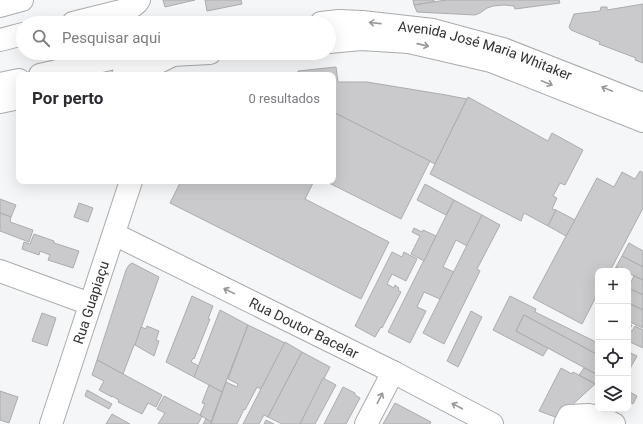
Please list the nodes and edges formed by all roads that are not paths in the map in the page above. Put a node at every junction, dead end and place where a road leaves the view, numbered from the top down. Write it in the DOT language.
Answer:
graph roads {
  1 [pos="22,0"];
  2 [pos="139,0"];
  3 [pos="0,6"];
  4 [pos="101,16"];
  5 [pos="336,21"];
  6 [pos="16,36"];
  7 [pos="0,40"];
  8 [pos="336,41"];
  9 [pos="105,60"];
  10 [pos="171,61"];
  11 [pos="53,72"];
  12 [pos="136,72"];
  13 [pos="16,81"];
  14 [pos="0,84"];
  15 [pos="16,99"];
  16 [pos="0,102"];
  17 [pos="643,104"];
  18 [pos="643,121"];
  19 [pos="130,184"];
  20 [pos="114,234"];
  21 [pos="0,271"];
  22 [pos="90,304"];
  23 [pos="393,372"];
  24 [pos="51,424"];
  25 [pos="366,424"];
  26 [pos="492,424"];
  27 [pos="565,424"];
  28 [pos="614,424"];
  1 -- 3 [label="street"];
  2 -- 4 [label="street"];
  17 -- 5 [label="street, Avenida José Maria Whitaker, one-way"];
  6 -- 7 [label="street"];
  8 -- 18 [label="street, one-way"];
  9 -- 11 [label="street"];
  10 -- 12 [label="street"];
  13 -- 14 [label="street"];
  15 -- 16 [label="street"];
  19 -- 20 [label="street, Rua Guapiaçu"];
  20 -- 22 [label="street, Rua Guapiaçu"];
  23 -- 20 [label="street, Rua Doutor Bacelar, one-way"];
  21 -- 22 [label="street"];
  22 -- 24 [label="street, Rua Guapiaçu"];
  25 -- 23 [label="street, one-way"];
  26 -- 23 [label="street, Rua Doutor Bacelar, one-way"];
  27 -- 28 [label="street"];
}
